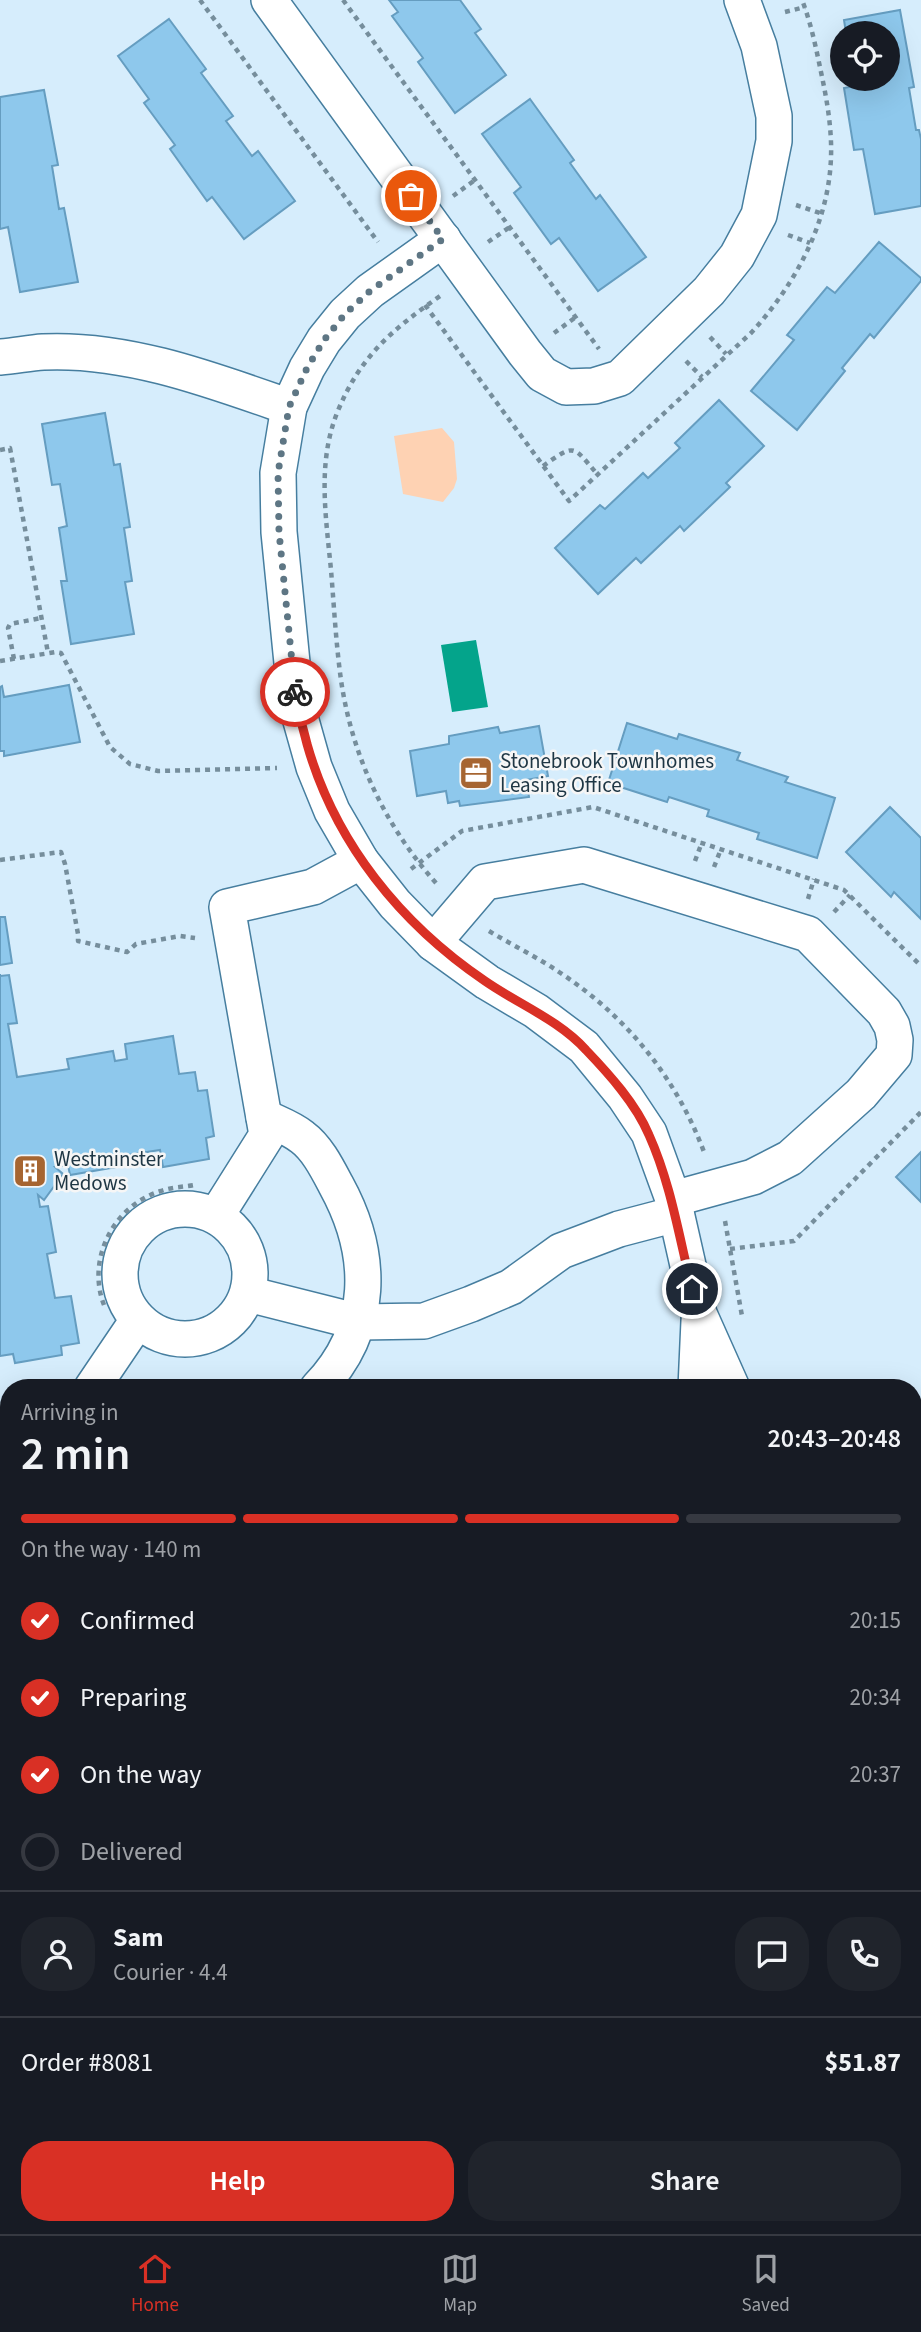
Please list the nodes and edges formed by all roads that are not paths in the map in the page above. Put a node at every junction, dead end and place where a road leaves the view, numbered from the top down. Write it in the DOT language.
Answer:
graph roads {
  1 [pos="269,0"];
  2 [pos="742,0"];
  3 [pos="443,239"];
  4 [pos="0,357"];
  5 [pos="289,407"];
  6 [pos="361,861"];
  7 [pos="433,943"];
  8 [pos="264,1117"];
  9 [pos="674,1207"];
  10 [pos="216,1216"];
  11 [pos="248,1294"];
  12 [pos="699,1314"];
  13 [pos="123,1316"];
  14 [pos="359,1322"];
  15 [pos="96,1379"];
  16 [pos="326,1379"];
  17 [pos="696,1379"];
  18 [pos="728,1379"];
  1 -- 3 [label="street"];
  2 -- 3 [label="street"];
  3 -- 5 [label="street"];
  4 -- 5 [label="street"];
  5 -- 6 [label="street"];
  6 -- 7 [label="street"];
  6 -- 8 [label="street"];
  7 -- 9 [label="street"];
  7 -- 9 [label="street"];
  8 -- 10 [label="street"];
  8 -- 14 [label="street"];
  9 -- 12 [label="street"];
  9 -- 14 [label="street"];
  10 -- 11 [label="street"];
  10 -- 13 [label="street"];
  11 -- 13 [label="street"];
  11 -- 14 [label="street"];
  12 -- 17 [label="street"];
  12 -- 18 [label="street"];
  13 -- 15 [label="street"];
  14 -- 16 [label="street"];
}
